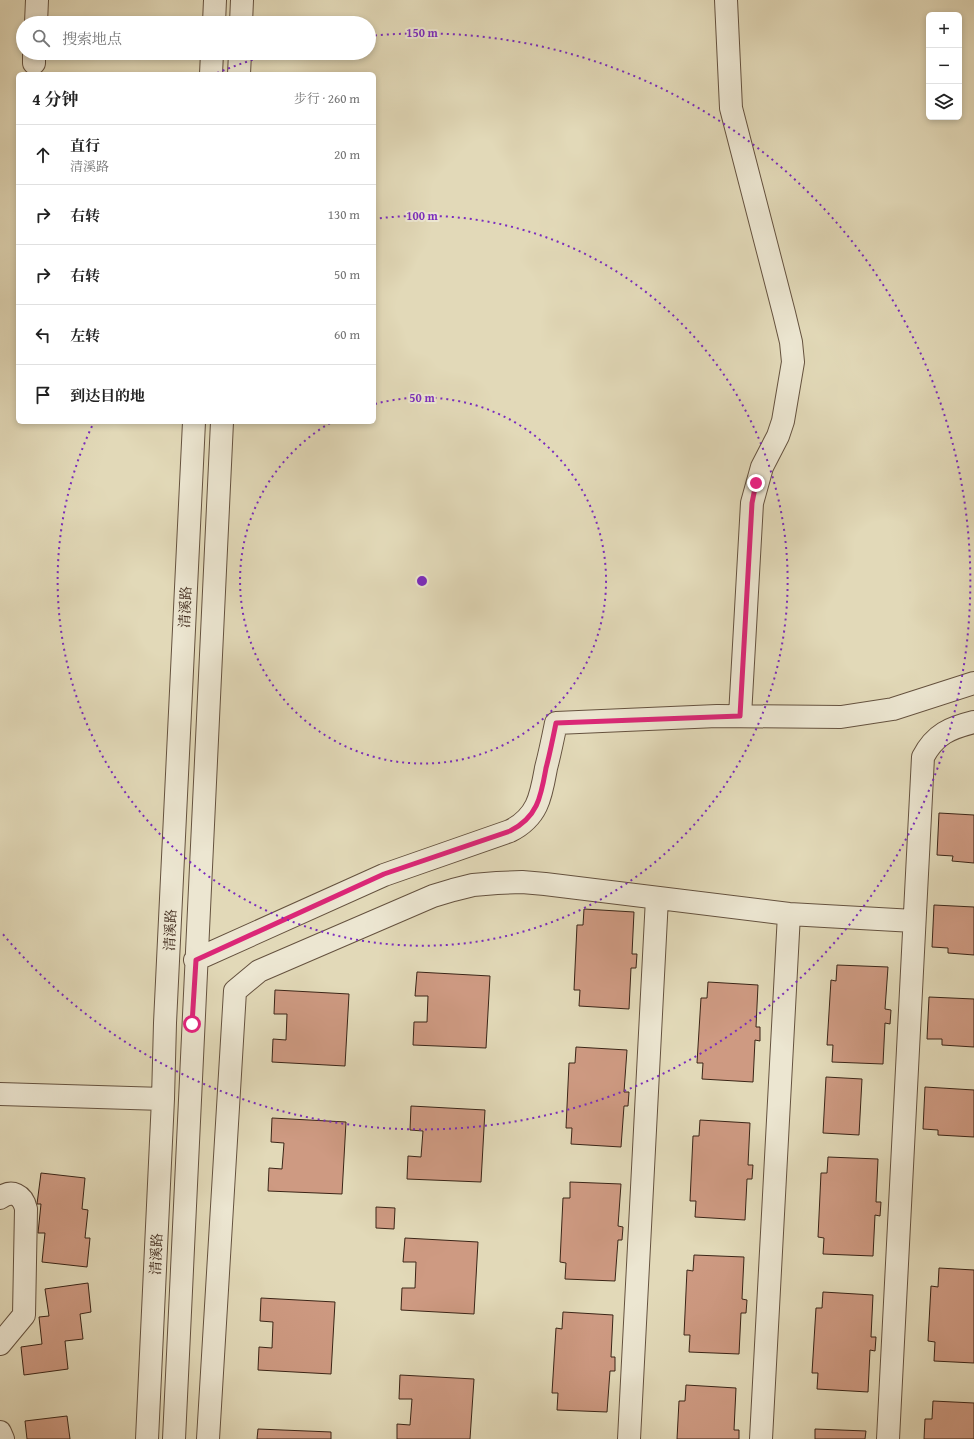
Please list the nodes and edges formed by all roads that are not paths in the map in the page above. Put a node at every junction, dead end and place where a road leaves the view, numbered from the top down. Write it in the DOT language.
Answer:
graph roads {
  1 [pos="37,0"];
  2 [pos="215,0"];
  3 [pos="242,0"];
  4 [pos="726,0"];
  5 [pos="36,16"];
  6 [pos="214,16"];
  7 [pos="241,16"];
  8 [pos="212,60"];
  9 [pos="240,60"];
  10 [pos="211,72"];
  11 [pos="239,72"];
  12 [pos="194,424"];
  13 [pos="222,424"];
  14 [pos="974,683"];
  15 [pos="740,716"];
  16 [pos="974,722"];
  17 [pos="658,898"];
  18 [pos="789,914"];
  19 [pos="914,921"];
  20 [pos="196,960"];
  21 [pos="0,1094"];
  22 [pos="163,1099"];
  23 [pos="0,1198"];
  24 [pos="0,1344"];
  25 [pos="0,1432"];
  26 [pos="3,1439"];
  27 [pos="147,1439"];
  28 [pos="174,1439"];
  29 [pos="208,1439"];
  30 [pos="629,1439"];
  31 [pos="761,1439"];
  32 [pos="888,1439"];
  1 -- 5 [label="street"];
  2 -- 6 [label="street"];
  3 -- 7 [label="street"];
  4 -- 15 [label="street"];
  8 -- 10 [label="street"];
  9 -- 11 [label="street"];
  12 -- 22 [label="street, 清溪路"];
  13 -- 20 [label="street, 清溪路"];
  14 -- 15 [label="street"];
  15 -- 20 [label="street"];
  16 -- 19 [label="street"];
  17 -- 18 [label="street"];
  17 -- 29 [label="street"];
  17 -- 30 [label="street"];
  18 -- 19 [label="street"];
  18 -- 31 [label="street"];
  19 -- 32 [label="street"];
  20 -- 28 [label="street, 清溪路"];
  21 -- 22 [label="street"];
  22 -- 27 [label="street, 清溪路"];
  23 -- 24 [label="street"];
  25 -- 26 [label="street"];
}
